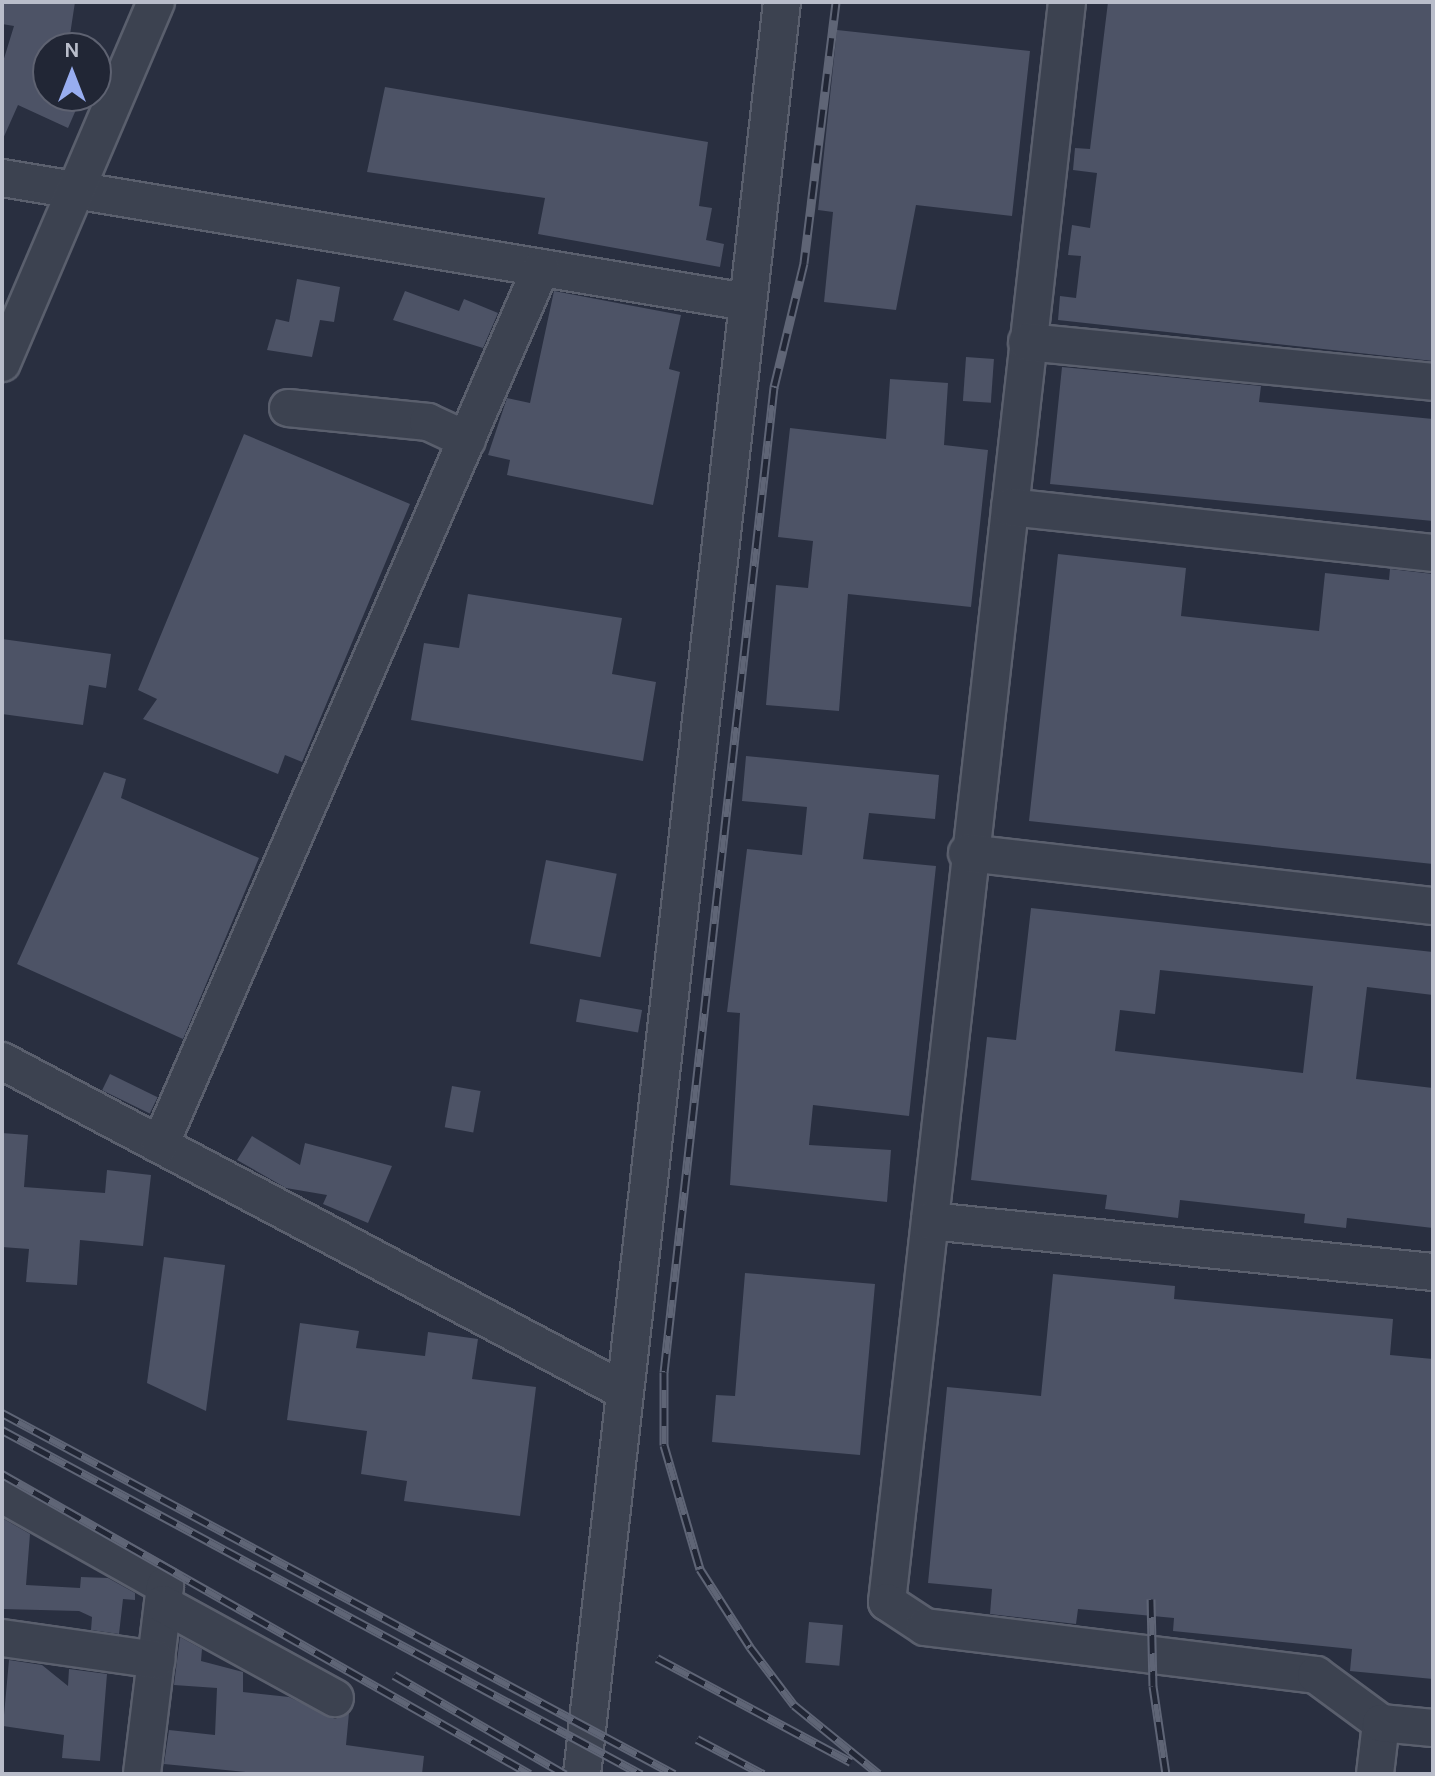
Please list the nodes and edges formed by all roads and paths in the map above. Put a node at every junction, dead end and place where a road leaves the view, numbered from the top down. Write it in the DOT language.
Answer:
graph roads {
  1 [pos="156,2"];
  2 [pos="782,2"];
  3 [pos="1067,2"];
  4 [pos="2,178"];
  5 [pos="75,192"];
  6 [pos="541,268"];
  7 [pos="747,302"];
  8 [pos="1027,342"];
  9 [pos="2,363"];
  10 [pos="1433,382"];
  11 [pos="288,408"];
  12 [pos="467,440"];
  13 [pos="1010,507"];
  14 [pos="1433,553"];
  15 [pos="967,853"];
  16 [pos="1433,906"];
  17 [pos="2,1061"];
  18 [pos="160,1145"];
  19 [pos="930,1221"];
  20 [pos="1433,1272"];
  21 [pos="624,1391"];
  22 [pos="2,1494"];
  23 [pos="163,1604"];
  24 [pos="2,1638"];
  25 [pos="156,1660"];
  26 [pos="335,1698"];
  27 [pos="1381,1723"];
  28 [pos="1433,1728"];
  29 [pos="142,1774"];
  30 [pos="582,1774"];
  31 [pos="1375,1774"];
  1 -- 5 [label="street"];
  2 -- 7 [label="street"];
  3 -- 8 [label="street"];
  4 -- 5 [label="street"];
  5 -- 6 [label="street"];
  5 -- 9 [label="street"];
  6 -- 7 [label="street"];
  6 -- 12 [label="street"];
  7 -- 21 [label="street"];
  8 -- 10 [label="street"];
  8 -- 13 [label="street"];
  11 -- 12 [label="street"];
  12 -- 18 [label="street"];
  13 -- 14 [label="street"];
  13 -- 15 [label="street"];
  15 -- 16 [label="street"];
  15 -- 19 [label="street"];
  17 -- 18 [label="street"];
  18 -- 21 [label="street"];
  19 -- 20 [label="street"];
  19 -- 27 [label="street"];
  21 -- 30 [label="street"];
  22 -- 23 [label="street"];
  23 -- 25 [label="street"];
  23 -- 26 [label="street"];
  24 -- 25 [label="street"];
  25 -- 29 [label="street"];
  27 -- 28 [label="street"];
  27 -- 31 [label="street"];
}
